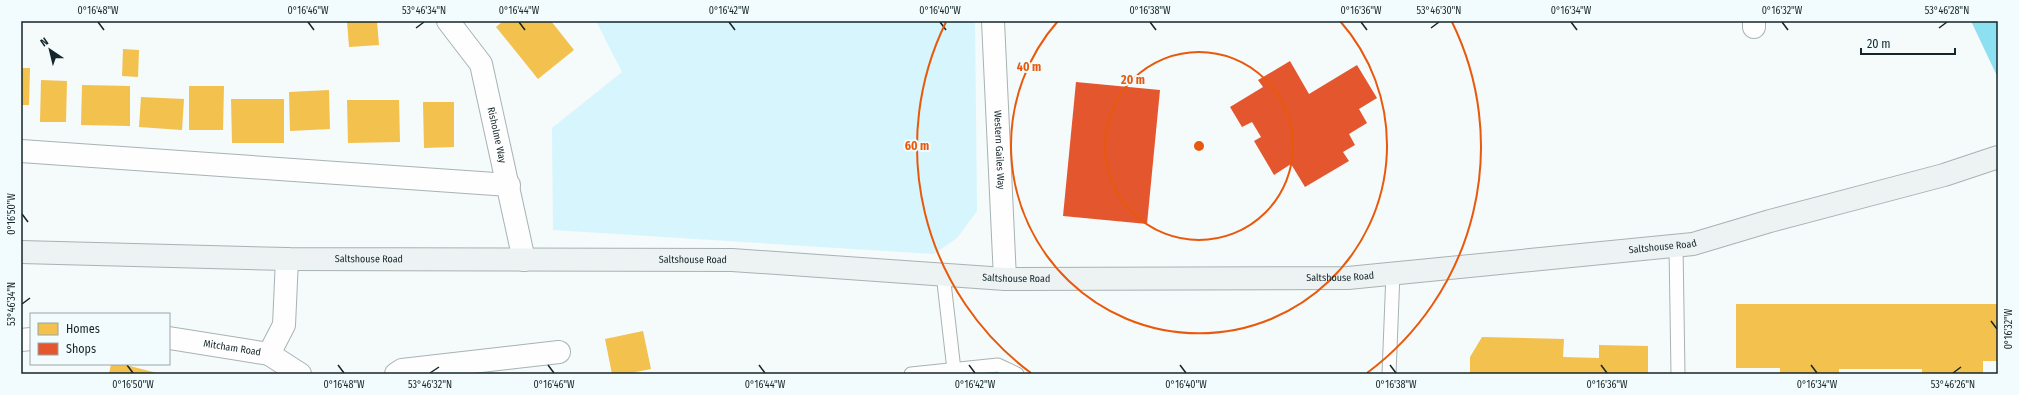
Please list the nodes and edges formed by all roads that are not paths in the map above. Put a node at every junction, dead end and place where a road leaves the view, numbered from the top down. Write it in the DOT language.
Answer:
graph roads {
  1 [pos="448,21"];
  2 [pos="993,21"];
  3 [pos="21,151"];
  4 [pos="1998,157"];
  5 [pos="509,185"];
  6 [pos="1676,246"];
  7 [pos="21,252"];
  8 [pos="287,259"];
  9 [pos="524,260"];
  10 [pos="1393,273"];
  11 [pos="943,274"];
  12 [pos="1005,279"];
  13 [pos="170,338"];
  14 [pos="559,352"];
  15 [pos="269,354"];
  16 [pos="954,370"];
  17 [pos="300,374"];
  18 [pos="396,374"];
  19 [pos="911,374"];
  20 [pos="1017,374"];
  21 [pos="1389,374"];
  22 [pos="1678,374"];
  1 -- 5 [label="street, Risholme Way"];
  2 -- 12 [label="street, Western Gailes Way"];
  3 -- 5 [label="street"];
  4 -- 6 [label="main road, Saltshouse Road"];
  5 -- 9 [label="street, Risholme Way"];
  6 -- 10 [label="main road, Saltshouse Road"];
  6 -- 22 [label="lane"];
  7 -- 8 [label="main road, Saltshouse Road"];
  8 -- 9 [label="main road, Saltshouse Road"];
  8 -- 15 [label="street, Mitcham Road"];
  9 -- 11 [label="main road, Saltshouse Road"];
  10 -- 12 [label="main road, Saltshouse Road"];
  10 -- 21 [label="lane"];
  11 -- 12 [label="main road, Saltshouse Road"];
  11 -- 16 [label="lane"];
  13 -- 15 [label="street, Mitcham Road"];
  14 -- 18 [label="street"];
  15 -- 17 [label="street"];
  16 -- 19 [label="lane"];
  16 -- 20 [label="lane"];
}
